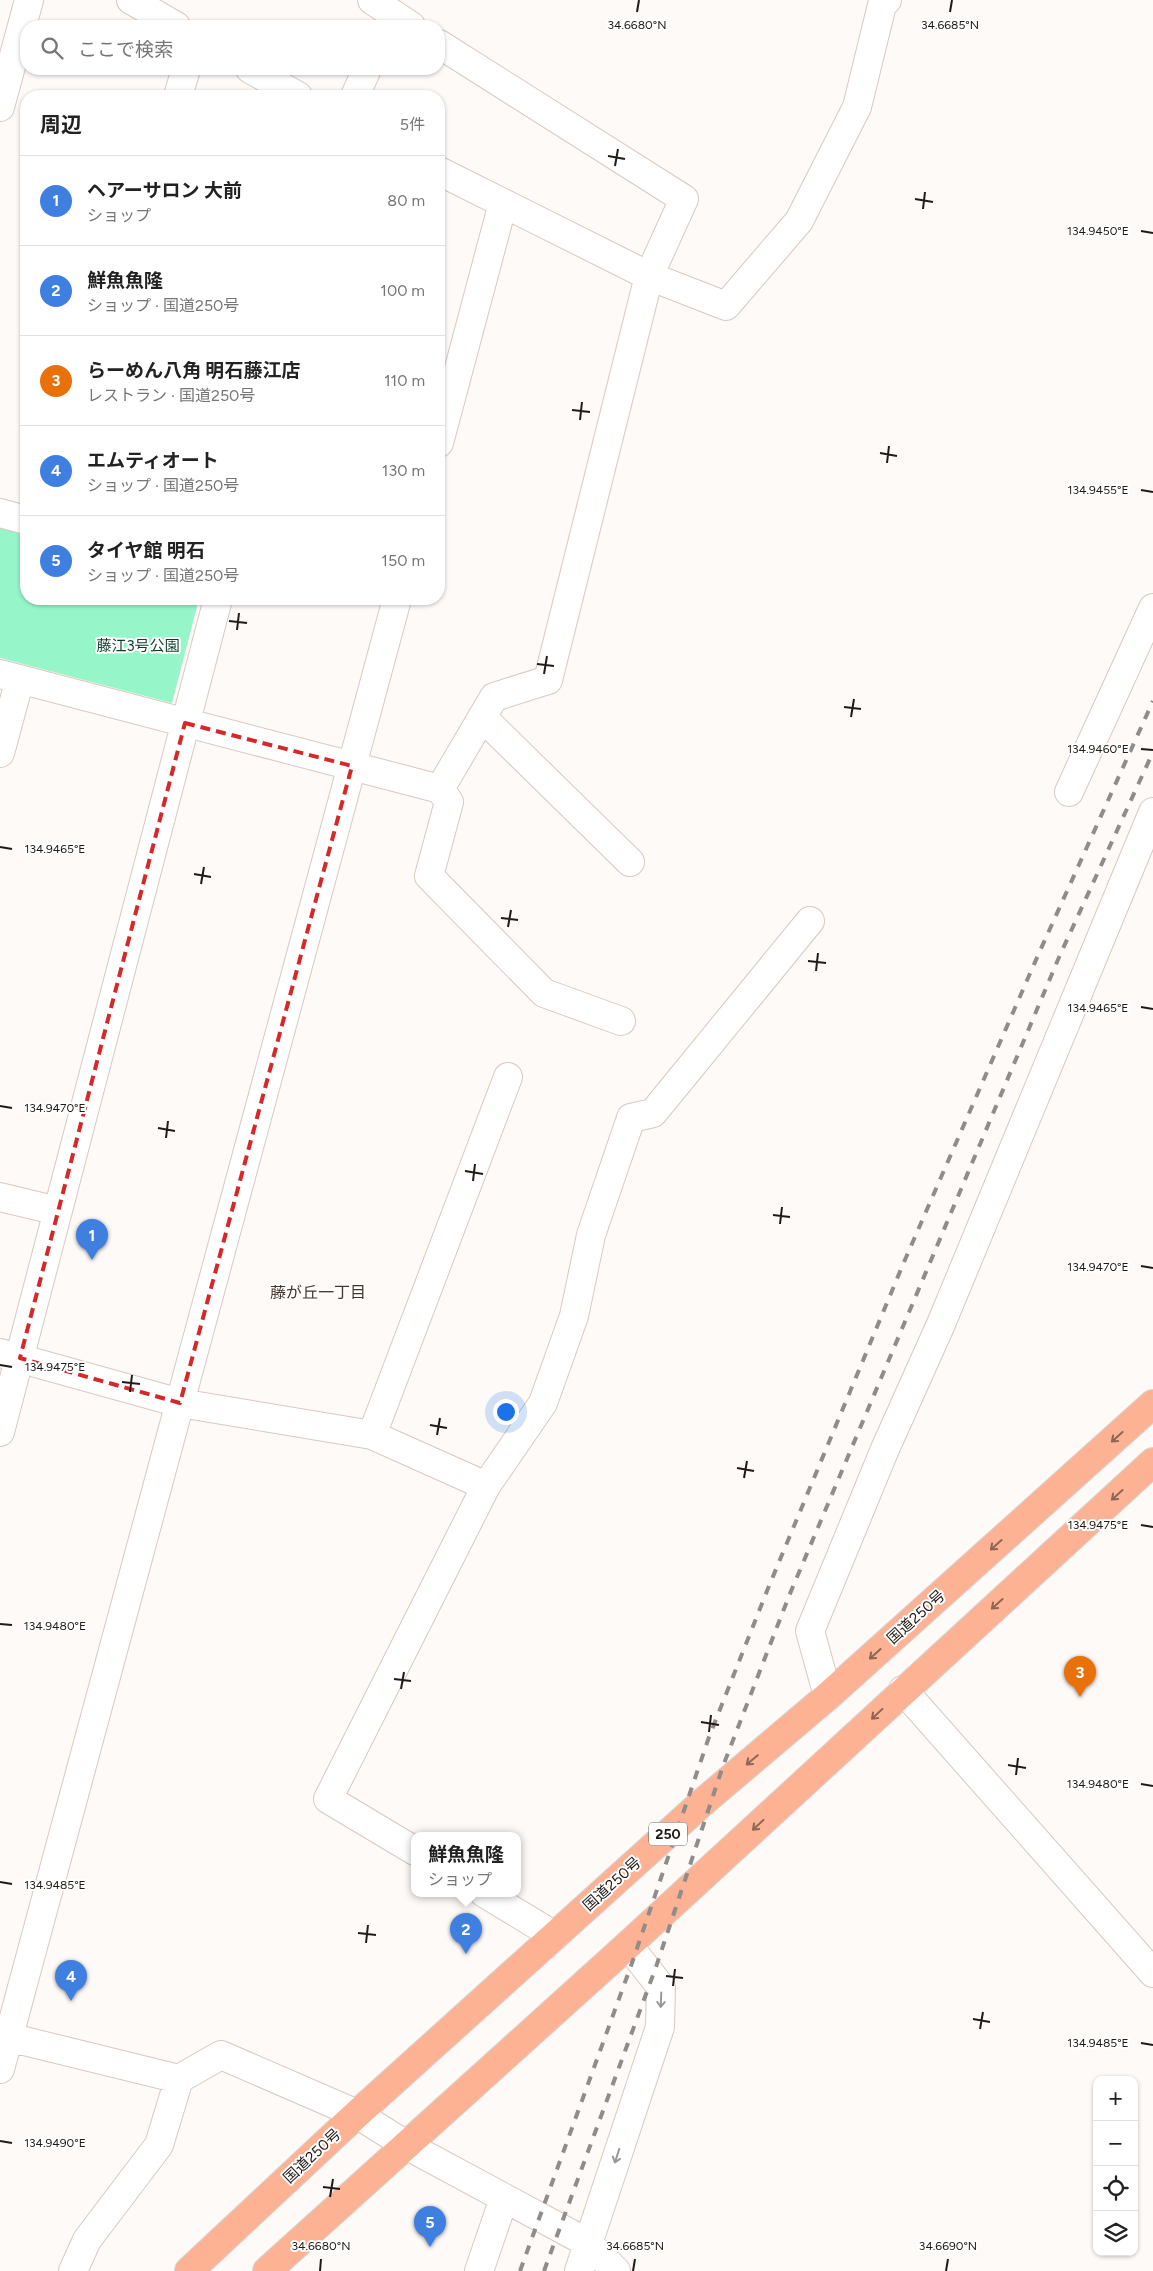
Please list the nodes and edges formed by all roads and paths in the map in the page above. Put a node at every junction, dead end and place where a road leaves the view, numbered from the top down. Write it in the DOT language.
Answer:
graph roads {
  1 [pos="29,0"];
  2 [pos="131,0"];
  3 [pos="887,0"];
  4 [pos="24,20"];
  5 [pos="166,20"];
  6 [pos="20,33"];
  7 [pos="445,48"];
  8 [pos="184,75"];
  9 [pos="261,75"];
  10 [pos="364,75"];
  11 [pos="180,90"];
  12 [pos="287,90"];
  13 [pos="358,90"];
  14 [pos="0,107"];
  15 [pos="445,173"];
  16 [pos="503,203"];
  17 [pos="649,276"];
  18 [pos="445,420"];
  19 [pos="0,513"];
  20 [pos="20,518"];
  21 [pos="216,605"];
  22 [pos="395,605"];
  23 [pos="1153,608"];
  24 [pos="10,676"];
  25 [pos="482,717"];
  26 [pos="185,723"];
  27 [pos="0,753"];
  28 [pos="352,766"];
  29 [pos="440,789"];
  30 [pos="1069,792"];
  31 [pos="1153,812"];
  32 [pos="630,862"];
  33 [pos="810,920"];
  34 [pos="621,1021"];
  35 [pos="508,1077"];
  36 [pos="0,1197"];
  37 [pos="58,1212"];
  38 [pos="10,1356"];
  39 [pos="180,1403"];
  40 [pos="1153,1404"];
  41 [pos="0,1432"];
  42 [pos="372,1435"];
  43 [pos="1153,1462"];
  44 [pos="486,1486"];
  45 [pos="903,1690"];
  46 [pos="828,1696"];
  47 [pos="411,1849"];
  48 [pos="491,1897"];
  49 [pos="555,1936"];
  50 [pos="628,1945"];
  51 [pos="1151,1968"];
  52 [pos="4,2036"];
  53 [pos="0,2069"];
  54 [pos="179,2079"];
  55 [pos="357,2114"];
  56 [pos="406,2145"];
  57 [pos="504,2198"];
  58 [pos="588,2243"];
  59 [pos="72,2271"];
  60 [pos="189,2271"];
  61 [pos="267,2271"];
  62 [pos="480,2271"];
  63 [pos="579,2271"];
  64 [pos="616,2271"];
  1 -- 4 [label="street"];
  2 -- 5 [label="street"];
  3 -- 17 [label="street"];
  6 -- 14 [label="street"];
  7 -- 17 [label="street"];
  8 -- 11 [label="street"];
  9 -- 12 [label="street"];
  10 -- 13 [label="street"];
  15 -- 16 [label="street"];
  16 -- 17 [label="street"];
  16 -- 18 [label="street"];
  17 -- 25 [label="street"];
  19 -- 20 [label="street"];
  21 -- 26 [label="street"];
  22 -- 28 [label="street"];
  23 -- 30 [label="street"];
  24 -- 26 [label="street"];
  24 -- 27 [label="street"];
  25 -- 29 [label="street"];
  25 -- 32 [label="street"];
  26 -- 28 [label="street"];
  26 -- 37 [label="street"];
  28 -- 29 [label="street"];
  28 -- 39 [label="street"];
  29 -- 34 [label="street"];
  31 -- 46 [label="street"];
  33 -- 44 [label="street"];
  35 -- 42 [label="street"];
  36 -- 37 [label="street"];
  37 -- 38 [label="street"];
  38 -- 39 [label="street"];
  38 -- 41 [label="street"];
  39 -- 42 [label="street"];
  39 -- 52 [label="street"];
  40 -- 46 [label="highway, 国道250号 / 250, one-way"];
  42 -- 44 [label="street"];
  43 -- 45 [label="highway, one-way"];
  44 -- 47 [label="street"];
  45 -- 50 [label="highway, one-way"];
  45 -- 51 [label="street"];
  46 -- 49 [label="highway, 国道250号 / 250, one-way"];
  48 -- 49 [label="street"];
  49 -- 55 [label="highway, 国道250号 / 250"];
  50 -- 56 [label="highway"];
  50 -- 58 [label="street, one-way"];
  52 -- 53 [label="street"];
  52 -- 54 [label="street"];
  54 -- 55 [label="street"];
  54 -- 59 [label="street"];
  55 -- 56 [label="street"];
  55 -- 60 [label="highway, 国道250号 / 250"];
  56 -- 57 [label="street"];
  56 -- 61 [label="highway"];
  57 -- 58 [label="street"];
  57 -- 62 [label="street"];
  58 -- 63 [label="street"];
  58 -- 64 [label="street"];
}
